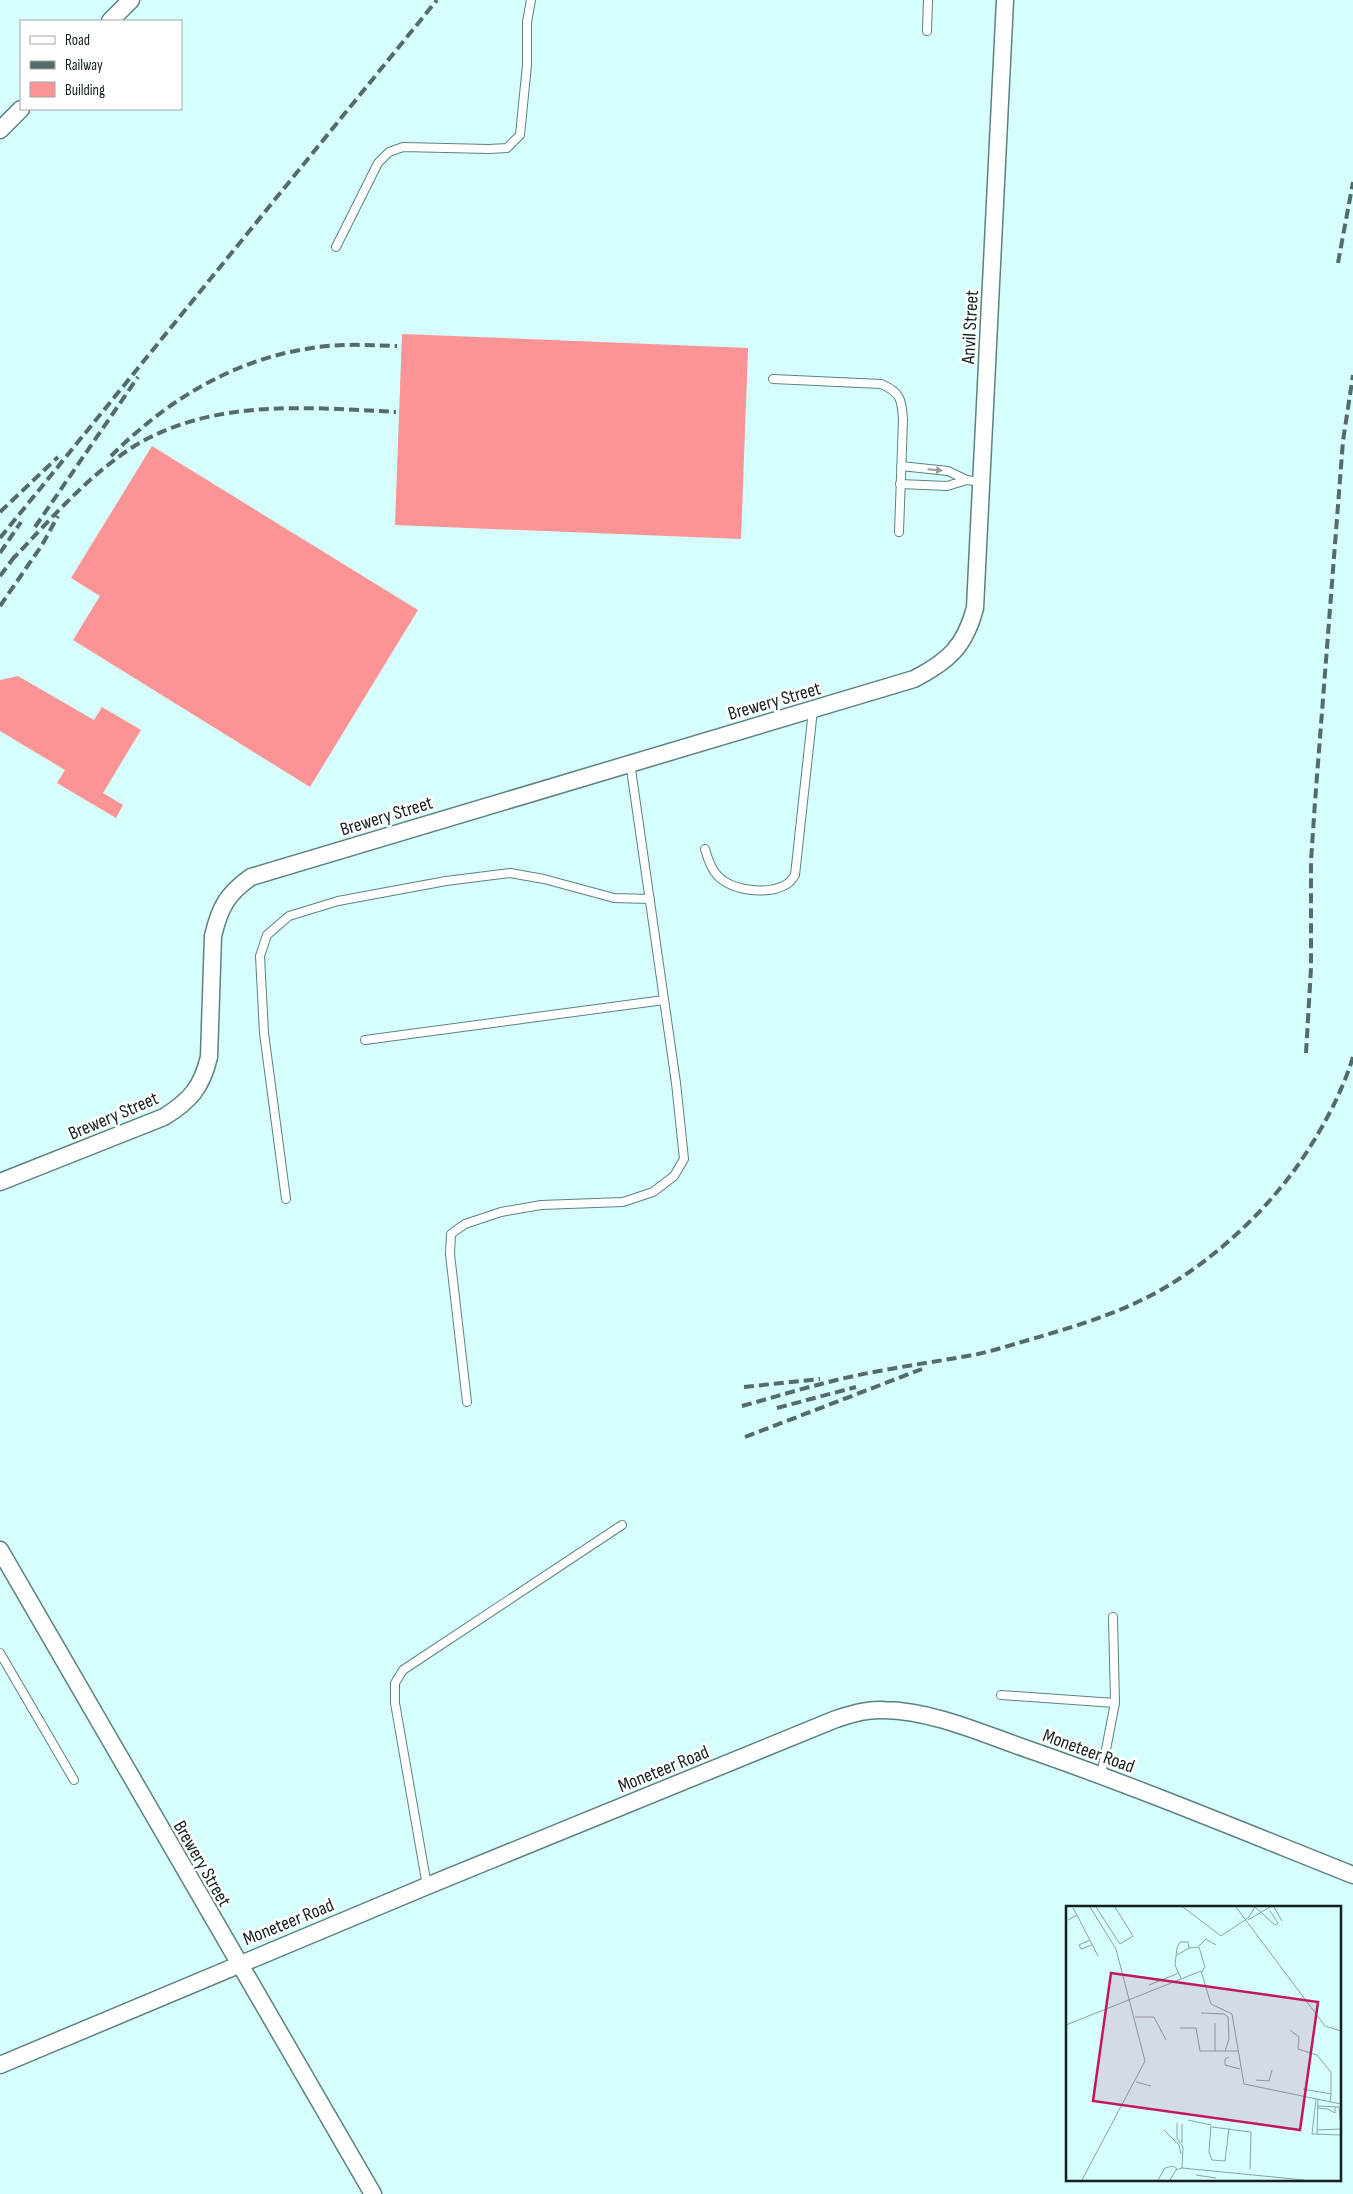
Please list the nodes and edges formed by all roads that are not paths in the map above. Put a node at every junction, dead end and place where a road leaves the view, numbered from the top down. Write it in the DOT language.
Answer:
graph roads {
  1 [pos="131,0"];
  2 [pos="531,0"];
  3 [pos="928,0"];
  4 [pos="1005,0"];
  5 [pos="111,20"];
  6 [pos="927,31"];
  7 [pos="21,110"];
  8 [pos="0,130"];
  9 [pos="336,248"];
  10 [pos="773,379"];
  11 [pos="900,466"];
  12 [pos="974,481"];
  13 [pos="900,484"];
  14 [pos="899,532"];
  15 [pos="955,650"];
  16 [pos="813,710"];
  17 [pos="630,762"];
  18 [pos="705,849"];
  19 [pos="650,899"];
  20 [pos="664,1000"];
  21 [pos="365,1040"];
  22 [pos="0,1182"];
  23 [pos="286,1199"];
  24 [pos="467,1402"];
  25 [pos="622,1525"];
  26 [pos="0,1550"];
  27 [pos="1113,1617"];
  28 [pos="0,1653"];
  29 [pos="1000,1695"];
  30 [pos="1115,1703"];
  31 [pos="1101,1775"];
  32 [pos="74,1780"];
  33 [pos="1353,1875"];
  34 [pos="427,1886"];
  35 [pos="238,1964"];
  36 [pos="0,2065"];
  37 [pos="373,2194"];
  1 -- 5 [label="street"];
  2 -- 9 [label="lane"];
  3 -- 6 [label="lane"];
  4 -- 12 [label="street, Anvil Street"];
  7 -- 8 [label="street"];
  10 -- 11 [label="lane"];
  11 -- 12 [label="lane, one-way"];
  11 -- 13 [label="lane"];
  12 -- 13 [label="lane"];
  12 -- 15 [label="street, Anvil Street"];
  13 -- 14 [label="lane"];
  15 -- 16 [label="street, Brewery Street"];
  16 -- 17 [label="street, Brewery Street"];
  16 -- 18 [label="lane"];
  17 -- 19 [label="lane"];
  17 -- 22 [label="street, Brewery Street"];
  19 -- 20 [label="lane"];
  19 -- 23 [label="lane"];
  20 -- 21 [label="lane"];
  20 -- 24 [label="lane"];
  25 -- 34 [label="lane"];
  26 -- 35 [label="street, Brewery Street"];
  27 -- 30 [label="lane"];
  28 -- 32 [label="lane"];
  29 -- 30 [label="lane"];
  30 -- 31 [label="lane"];
  31 -- 33 [label="street, Moneteer Road"];
  31 -- 34 [label="street, Moneteer Road"];
  34 -- 35 [label="street, Moneteer Road"];
  35 -- 36 [label="street, Moneteer Road"];
  35 -- 37 [label="street, Brewery Street"];
}
